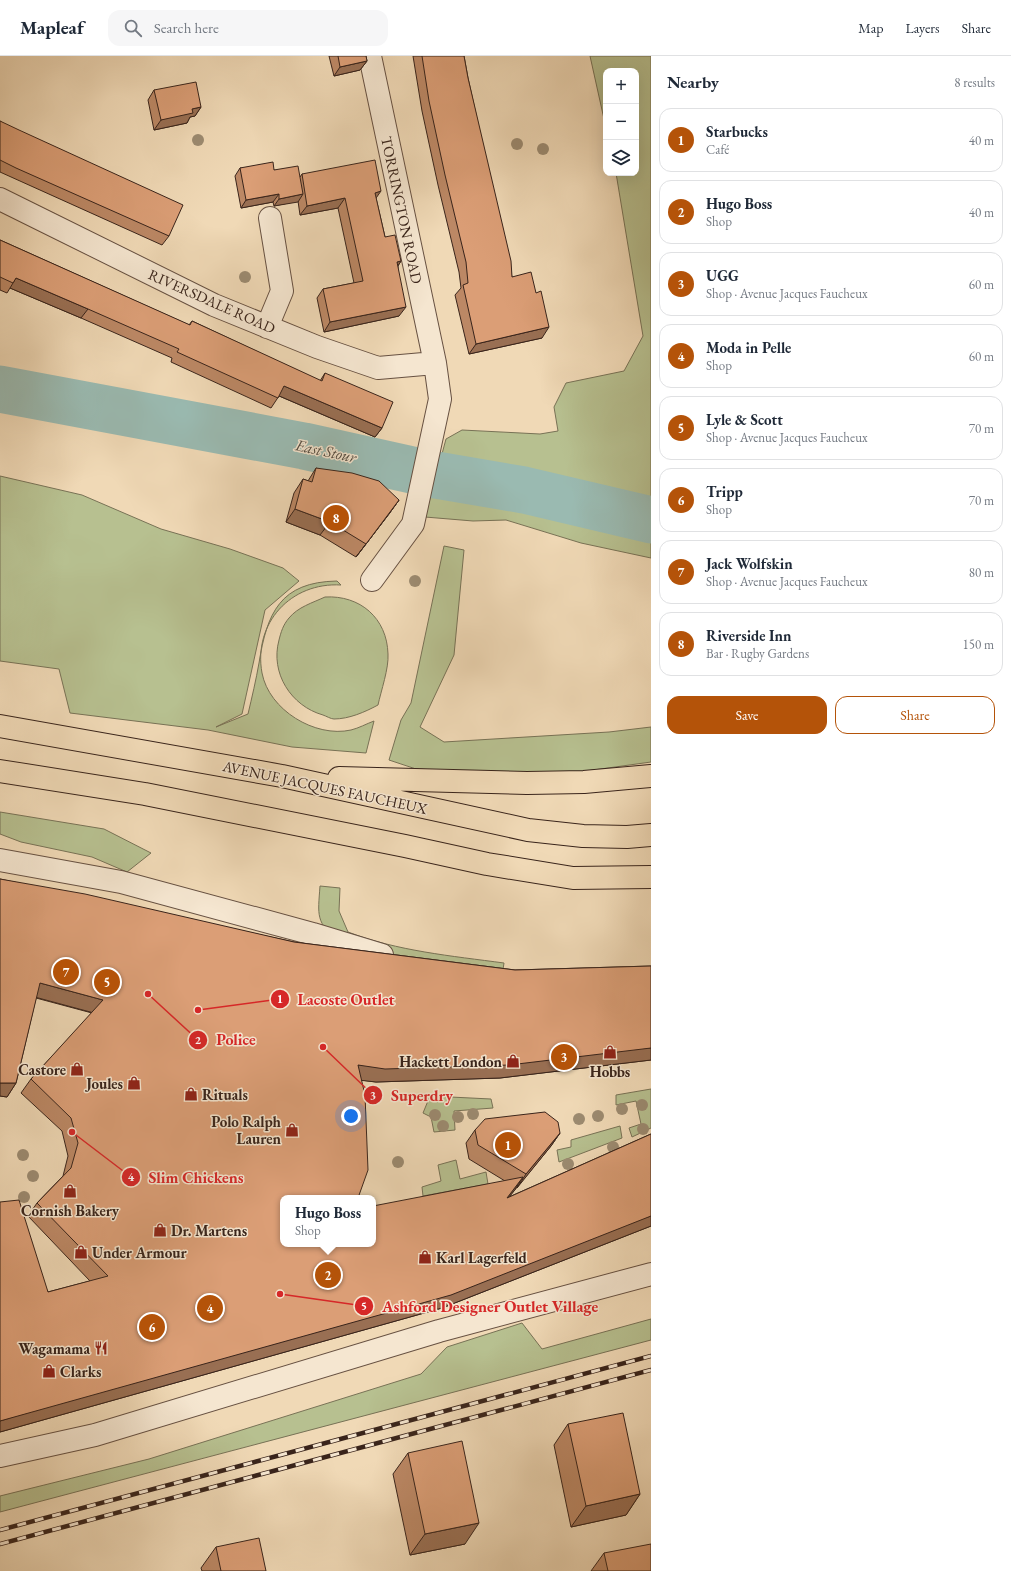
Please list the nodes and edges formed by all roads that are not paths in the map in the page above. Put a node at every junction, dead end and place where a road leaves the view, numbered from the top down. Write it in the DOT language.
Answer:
graph roads {
  1 [pos="370,56"];
  2 [pos="0,199"];
  3 [pos="270,218"];
  4 [pos="267,327"];
  5 [pos="435,363"];
  6 [pos="372,580"];
  7 [pos="0,726"];
  8 [pos="0,770"];
  9 [pos="282,776"];
  10 [pos="651,776"];
  11 [pos="651,835"];
  12 [pos="0,860"];
  13 [pos="651,877"];
  14 [pos="382,955"];
  15 [pos="651,1274"];
  16 [pos="0,1456"];
  1 -- 5 [label="street, TORRINGTON ROAD"];
  2 -- 4 [label="street, RIVERSDALE ROAD"];
  3 -- 4 [label="street"];
  4 -- 5 [label="street, RIVERSDALE ROAD"];
  5 -- 6 [label="street, TORRINGTON ROAD"];
  7 -- 9 [label="main road, AVENUE JACQUES FAUCHEUX"];
  8 -- 13 [label="main road"];
  9 -- 10 [label="main road"];
  9 -- 11 [label="main road, AVENUE JACQUES FAUCHEUX"];
  12 -- 14 [label="street"];
  15 -- 16 [label="street"];
}
